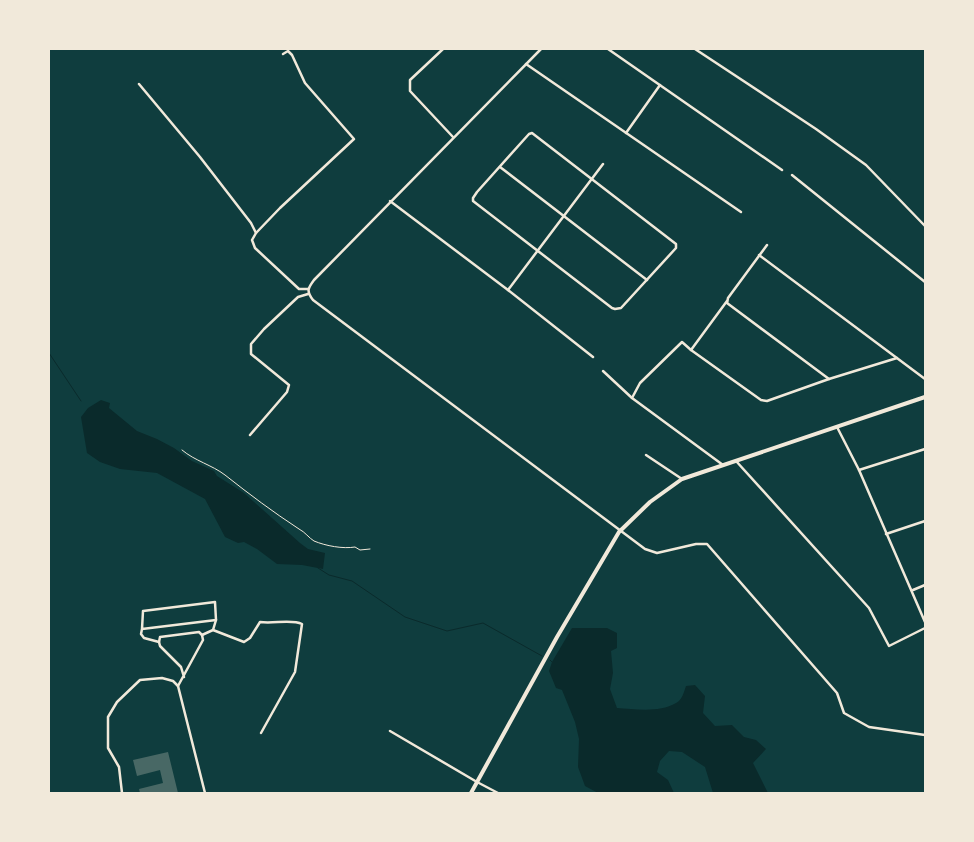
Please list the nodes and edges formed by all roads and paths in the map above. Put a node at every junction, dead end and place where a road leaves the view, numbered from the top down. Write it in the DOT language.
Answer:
graph roads {
  1 [pos="443,49"];
  2 [pos="540,49"];
  3 [pos="608,49"];
  4 [pos="695,49"];
  5 [pos="283,54"];
  6 [pos="526,64"];
  7 [pos="139,84"];
  8 [pos="660,85"];
  9 [pos="626,134"];
  10 [pos="452,137"];
  11 [pos="603,164"];
  12 [pos="500,167"];
  13 [pos="782,170"];
  14 [pos="792,175"];
  15 [pos="592,178"];
  16 [pos="390,201"];
  17 [pos="741,212"];
  18 [pos="565,216"];
  19 [pos="925,226"];
  20 [pos="256,233"];
  21 [pos="767,245"];
  22 [pos="538,250"];
  23 [pos="759,255"];
  24 [pos="647,280"];
  25 [pos="925,282"];
  26 [pos="508,290"];
  27 [pos="308,292"];
  28 [pos="727,300"];
  29 [pos="691,350"];
  30 [pos="593,357"];
  31 [pos="897,358"];
  32 [pos="603,371"];
  33 [pos="830,379"];
  34 [pos="925,379"];
  35 [pos="925,397"];
  36 [pos="632,398"];
  37 [pos="837,427"];
  38 [pos="250,435"];
  39 [pos="925,449"];
  40 [pos="182,450"];
  41 [pos="646,454"];
  42 [pos="736,462"];
  43 [pos="724,465"];
  44 [pos="859,470"];
  45 [pos="682,479"];
  46 [pos="925,521"];
  47 [pos="619,532"];
  48 [pos="886,534"];
  49 [pos="370,549"];
  50 [pos="925,585"];
  51 [pos="912,590"];
  52 [pos="216,620"];
  53 [pos="925,622"];
  54 [pos="142,628"];
  55 [pos="925,628"];
  56 [pos="213,630"];
  57 [pos="202,635"];
  58 [pos="159,642"];
  59 [pos="184,677"];
  60 [pos="178,686"];
  61 [pos="390,731"];
  62 [pos="261,733"];
  63 [pos="925,735"];
  64 [pos="477,782"];
  65 [pos="122,793"];
  66 [pos="205,793"];
  67 [pos="470,793"];
  68 [pos="498,793"];
  1 -- 10 [label="street"];
  2 -- 6 [label="street"];
  3 -- 8 [label="street"];
  4 -- 19 [label="street"];
  5 -- 20 [label="street"];
  6 -- 9 [label="street"];
  6 -- 10 [label="street"];
  7 -- 20 [label="street"];
  8 -- 9 [label="street"];
  8 -- 13 [label="street"];
  9 -- 17 [label="street"];
  10 -- 16 [label="street"];
  11 -- 15 [label="street"];
  12 -- 15 [label="street"];
  12 -- 18 [label="street"];
  12 -- 22 [label="street"];
  14 -- 25 [label="street"];
  15 -- 18 [label="street"];
  15 -- 24 [label="street"];
  16 -- 26 [label="street"];
  16 -- 27 [label="street"];
  18 -- 22 [label="street"];
  18 -- 24 [label="street"];
  20 -- 27 [label="street"];
  21 -- 23 [label="street"];
  22 -- 24 [label="street"];
  22 -- 26 [label="street"];
  23 -- 28 [label="street"];
  23 -- 31 [label="street"];
  26 -- 30 [label="street"];
  27 -- 38 [label="street"];
  27 -- 47 [label="street"];
  28 -- 29 [label="street"];
  28 -- 33 [label="street"];
  29 -- 33 [label="street"];
  29 -- 36 [label="street"];
  31 -- 33 [label="street"];
  31 -- 34 [label="street"];
  32 -- 36 [label="street"];
  35 -- 37 [label="street"];
  36 -- 43 [label="street"];
  37 -- 42 [label="street"];
  37 -- 44 [label="street"];
  39 -- 44 [label="street"];
  40 -- 49 [label="path"];
  41 -- 45 [label="street"];
  42 -- 43 [label="street"];
  42 -- 55 [label="street"];
  43 -- 45 [label="street"];
  44 -- 48 [label="street"];
  45 -- 47 [label="street"];
  46 -- 48 [label="street"];
  47 -- 63 [label="street"];
  47 -- 64 [label="street"];
  48 -- 51 [label="street"];
  50 -- 51 [label="street"];
  51 -- 53 [label="street"];
  52 -- 54 [label="street"];
  52 -- 54 [label="street"];
  52 -- 56 [label="street"];
  54 -- 58 [label="street"];
  56 -- 57 [label="street"];
  56 -- 62 [label="street"];
  57 -- 58 [label="street"];
  57 -- 59 [label="street"];
  58 -- 59 [label="street"];
  59 -- 60 [label="street"];
  60 -- 65 [label="street"];
  60 -- 66 [label="street"];
  61 -- 64 [label="street"];
  64 -- 67 [label="street"];
  64 -- 68 [label="street"];
}
